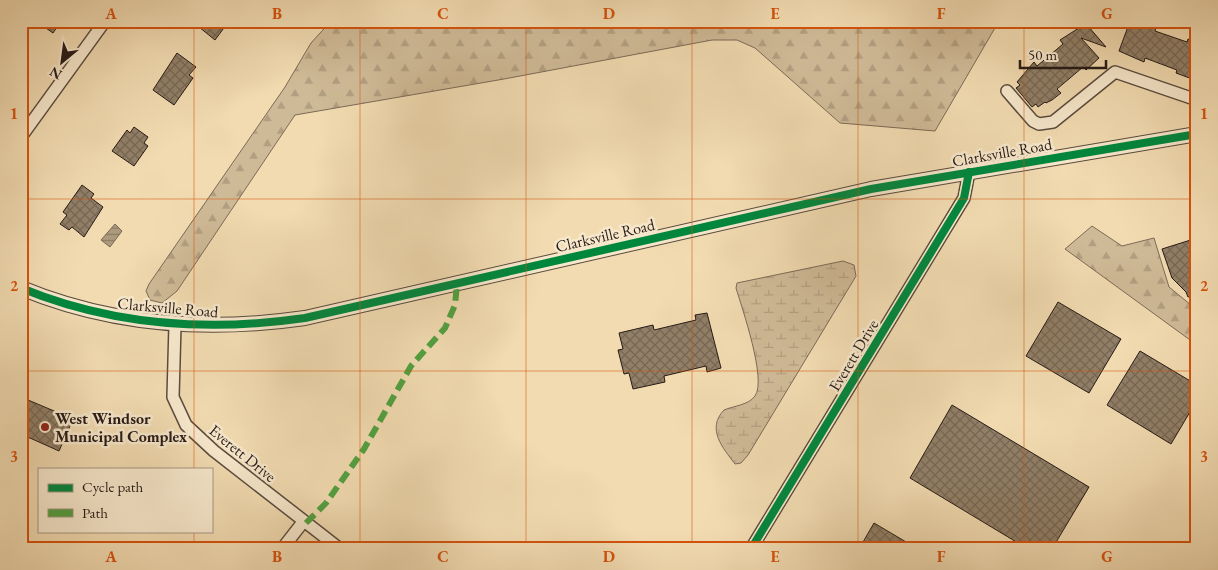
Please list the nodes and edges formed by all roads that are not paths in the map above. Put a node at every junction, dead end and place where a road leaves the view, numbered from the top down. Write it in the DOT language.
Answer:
graph roads {
  1 [pos="105,21"];
  2 [pos="1007,91"];
  3 [pos="1197,100"];
  4 [pos="1197,134"];
  5 [pos="21,137"];
  6 [pos="969,172"];
  7 [pos="21,288"];
  8 [pos="175,325"];
  9 [pos="304,522"];
  10 [pos="282,549"];
  11 [pos="340,549"];
  12 [pos="751,549"];
  1 -- 5 [label="street"];
  2 -- 3 [label="street"];
  4 -- 6 [label="street, Clarksville Road"];
  6 -- 8 [label="street, Clarksville Road"];
  6 -- 12 [label="street, Everett Drive"];
  7 -- 8 [label="street, Clarksville Road"];
  8 -- 9 [label="street, Everett Drive"];
  9 -- 10 [label="street"];
  9 -- 11 [label="street, Everett Drive"];
}
